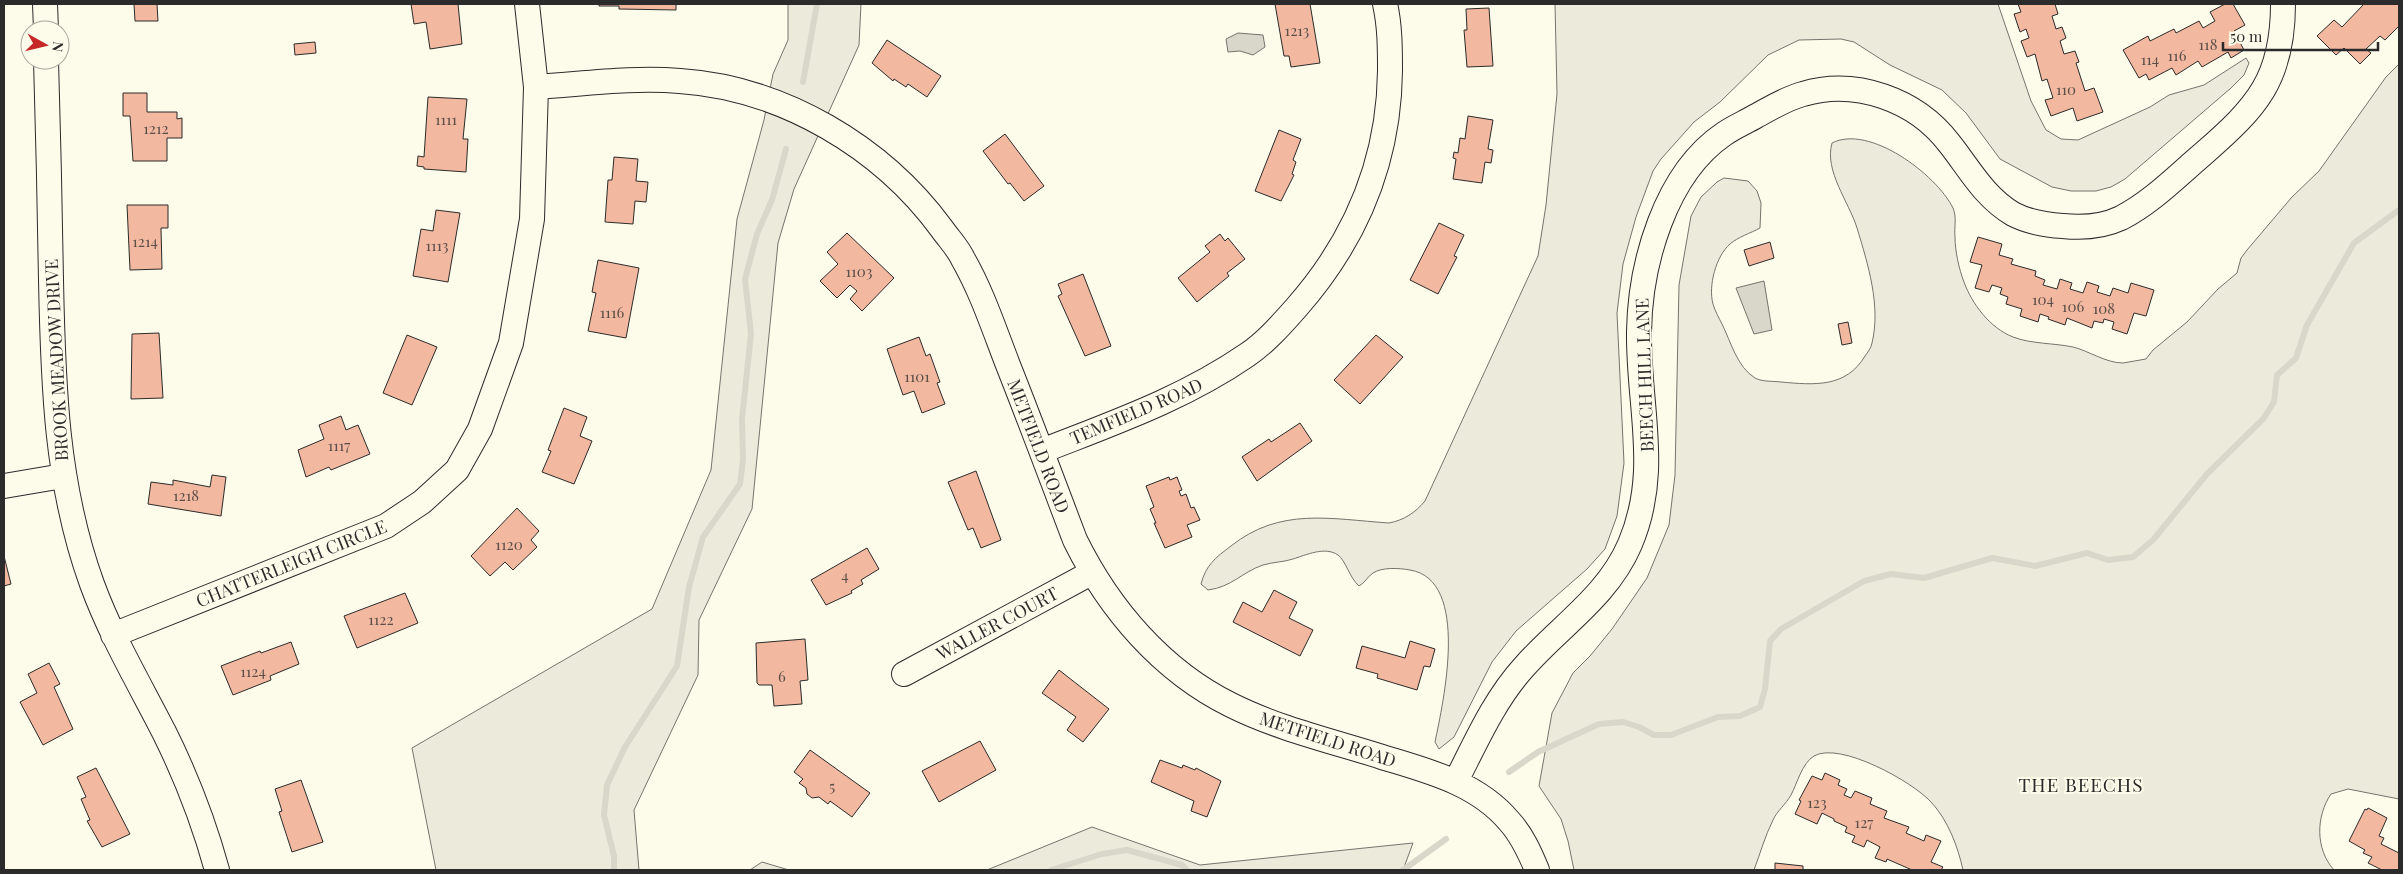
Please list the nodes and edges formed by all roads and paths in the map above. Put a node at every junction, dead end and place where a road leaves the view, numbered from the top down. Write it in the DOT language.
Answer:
graph roads {
  1 [pos="45,4"];
  2 [pos="527,4"];
  3 [pos="1384,4"];
  4 [pos="2283,4"];
  5 [pos="46,20"];
  6 [pos="46,70"];
  7 [pos="536,87"];
  8 [pos="1042,451"];
  9 [pos="63,476"];
  10 [pos="4,486"];
  11 [pos="1091,573"];
  12 [pos="113,635"];
  13 [pos="904,674"];
  14 [pos="1456,781"];
  15 [pos="217,870"];
  16 [pos="1537,870"];
  1 -- 5 [label="street"];
  2 -- 7 [label="street, CHATTERLEIGH CIRCLE"];
  3 -- 8 [label="street, TEMFIELD ROAD"];
  4 -- 14 [label="street, BEECH HILL LANE"];
  6 -- 9 [label="street, BROOK MEADOW DRIVE"];
  7 -- 8 [label="street, METFIELD ROAD"];
  7 -- 12 [label="street, CHATTERLEIGH CIRCLE"];
  8 -- 11 [label="street, METFIELD ROAD"];
  9 -- 10 [label="street"];
  9 -- 12 [label="street, BROOK MEADOW DRIVE"];
  11 -- 13 [label="street, WALLER COURT"];
  11 -- 14 [label="street, METFIELD ROAD"];
  12 -- 15 [label="street, BROOK MEADOW DRIVE"];
  14 -- 16 [label="street, METFIELD ROAD"];
}
